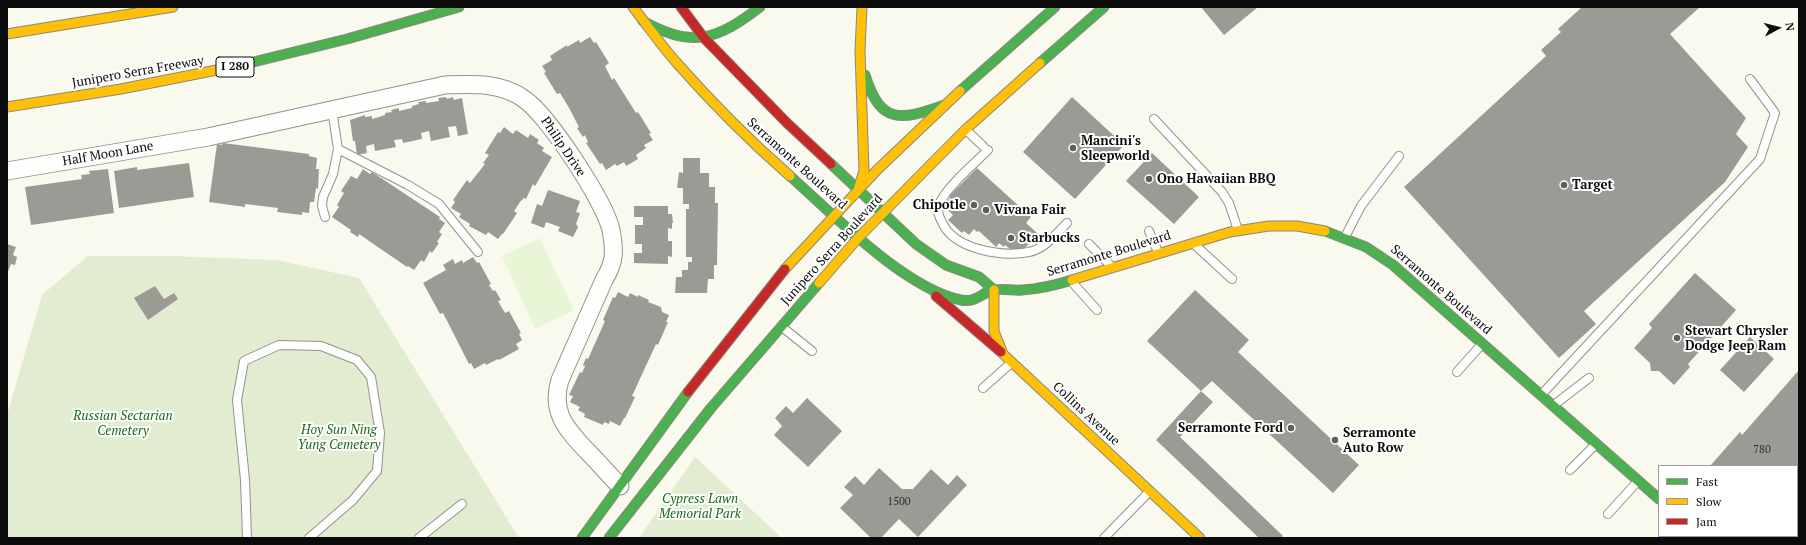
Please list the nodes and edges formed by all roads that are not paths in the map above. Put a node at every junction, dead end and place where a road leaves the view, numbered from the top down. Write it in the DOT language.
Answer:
graph roads {
  1 [pos="173,7"];
  2 [pos="459,7"];
  3 [pos="633,7"];
  4 [pos="681,7"];
  5 [pos="760,7"];
  6 [pos="862,7"];
  7 [pos="1055,7"];
  8 [pos="1104,7"];
  9 [pos="643,21"];
  10 [pos="7,30"];
  11 [pos="19,33"];
  12 [pos="7,34"];
  13 [pos="860,37"];
  14 [pos="704,38"];
  15 [pos="1750,78"];
  16 [pos="945,105"];
  17 [pos="7,107"];
  18 [pos="332,110"];
  19 [pos="1154,119"];
  20 [pos="965,130"];
  21 [pos="208,137"];
  22 [pos="338,149"];
  23 [pos="1399,156"];
  24 [pos="7,171"];
  25 [pos="858,190"];
  26 [pos="883,212"];
  27 [pos="834,215"];
  28 [pos="325,217"];
  29 [pos="1067,223"];
  30 [pos="1238,230"];
  31 [pos="1149,231"];
  32 [pos="859,237"];
  33 [pos="1345,237"];
  34 [pos="1193,243"];
  35 [pos="1090,244"];
  36 [pos="478,252"];
  37 [pos="1159,253"];
  38 [pos="1112,267"];
  39 [pos="1232,279"];
  40 [pos="1071,281"];
  41 [pos="923,285"];
  42 [pos="994,290"];
  43 [pos="1097,310"];
  44 [pos="782,326"];
  45 [pos="1482,343"];
  46 [pos="812,351"];
  47 [pos="1003,354"];
  48 [pos="1012,362"];
  49 [pos="1457,372"];
  50 [pos="1589,378"];
  51 [pos="983,388"];
  52 [pos="1542,395"];
  53 [pos="1553,405"];
  54 [pos="1596,444"];
  55 [pos="1570,470"];
  56 [pos="1638,481"];
  57 [pos="620,486"];
  58 [pos="1150,491"];
  59 [pos="1658,498"];
  60 [pos="462,504"];
  61 [pos="1608,514"];
  62 [pos="247,538"];
  63 [pos="309,538"];
  64 [pos="419,538"];
  65 [pos="582,538"];
  66 [pos="609,538"];
  67 [pos="1104,538"];
  68 [pos="1200,538"];
  1 -- 11 [label="main road"];
  2 -- 17 [label="main road, Junipero Serra Freeway / I 280"];
  3 -- 9 [label="main road, Serramonte Boulevard"];
  4 -- 14 [label="main road, Serramonte Boulevard"];
  5 -- 14 [label="main road"];
  6 -- 13 [label="main road"];
  7 -- 16 [label="main road, Junipero Serra Boulevard"];
  8 -- 20 [label="main road, Junipero Serra Boulevard"];
  9 -- 14 [label="main road"];
  9 -- 27 [label="main road, Serramonte Boulevard"];
  10 -- 11 [label="main road"];
  11 -- 12 [label="main road"];
  13 -- 16 [label="main road"];
  13 -- 25 [label="main road"];
  14 -- 25 [label="main road, Serramonte Boulevard"];
  15 -- 52 [label="lane"];
  16 -- 25 [label="main road, Junipero Serra Boulevard"];
  18 -- 21 [label="street, Philip Drive"];
  18 -- 22 [label="lane"];
  18 -- 57 [label="street, Philip Drive"];
  19 -- 30 [label="lane"];
  20 -- 26 [label="main road, Junipero Serra Boulevard"];
  20 -- 29 [label="lane"];
  21 -- 24 [label="street, Half Moon Lane"];
  22 -- 28 [label="lane"];
  22 -- 36 [label="lane"];
  23 -- 33 [label="lane"];
  25 -- 26 [label="main road, Serramonte Boulevard"];
  25 -- 27 [label="main road, Junipero Serra Boulevard"];
  26 -- 32 [label="main road, Junipero Serra Boulevard"];
  26 -- 42 [label="main road, Serramonte Boulevard"];
  27 -- 32 [label="main road, Serramonte Boulevard"];
  27 -- 57 [label="main road, Junipero Serra Boulevard"];
  30 -- 33 [label="main road, Serramonte Boulevard"];
  30 -- 34 [label="main road, Serramonte Boulevard"];
  31 -- 37 [label="lane"];
  32 -- 41 [label="main road, Serramonte Boulevard"];
  32 -- 44 [label="main road, Junipero Serra Boulevard"];
  33 -- 45 [label="main road, Serramonte Boulevard"];
  34 -- 37 [label="main road, Serramonte Boulevard"];
  34 -- 39 [label="lane"];
  35 -- 38 [label="lane"];
  37 -- 38 [label="main road, Serramonte Boulevard"];
  38 -- 40 [label="main road, Serramonte Boulevard"];
  40 -- 42 [label="main road, Serramonte Boulevard"];
  40 -- 43 [label="lane"];
  41 -- 42 [label="main road, Serramonte Boulevard"];
  41 -- 47 [label="main road"];
  42 -- 47 [label="main road, Collins Avenue"];
  44 -- 46 [label="lane"];
  44 -- 66 [label="main road, Junipero Serra Boulevard"];
  45 -- 49 [label="lane"];
  45 -- 52 [label="main road, Serramonte Boulevard"];
  47 -- 48 [label="main road, Collins Avenue"];
  48 -- 51 [label="lane"];
  48 -- 58 [label="main road, Collins Avenue"];
  50 -- 53 [label="lane"];
  52 -- 53 [label="main road, Serramonte Boulevard"];
  53 -- 54 [label="main road, Serramonte Boulevard"];
  54 -- 55 [label="lane"];
  54 -- 56 [label="main road, Serramonte Boulevard"];
  56 -- 59 [label="main road, Serramonte Boulevard"];
  56 -- 61 [label="lane"];
  57 -- 65 [label="main road, Junipero Serra Boulevard"];
  58 -- 67 [label="lane"];
  58 -- 68 [label="main road, Collins Avenue"];
  60 -- 64 [label="lane"];
  62 -- 63 [label="lane"];
}
